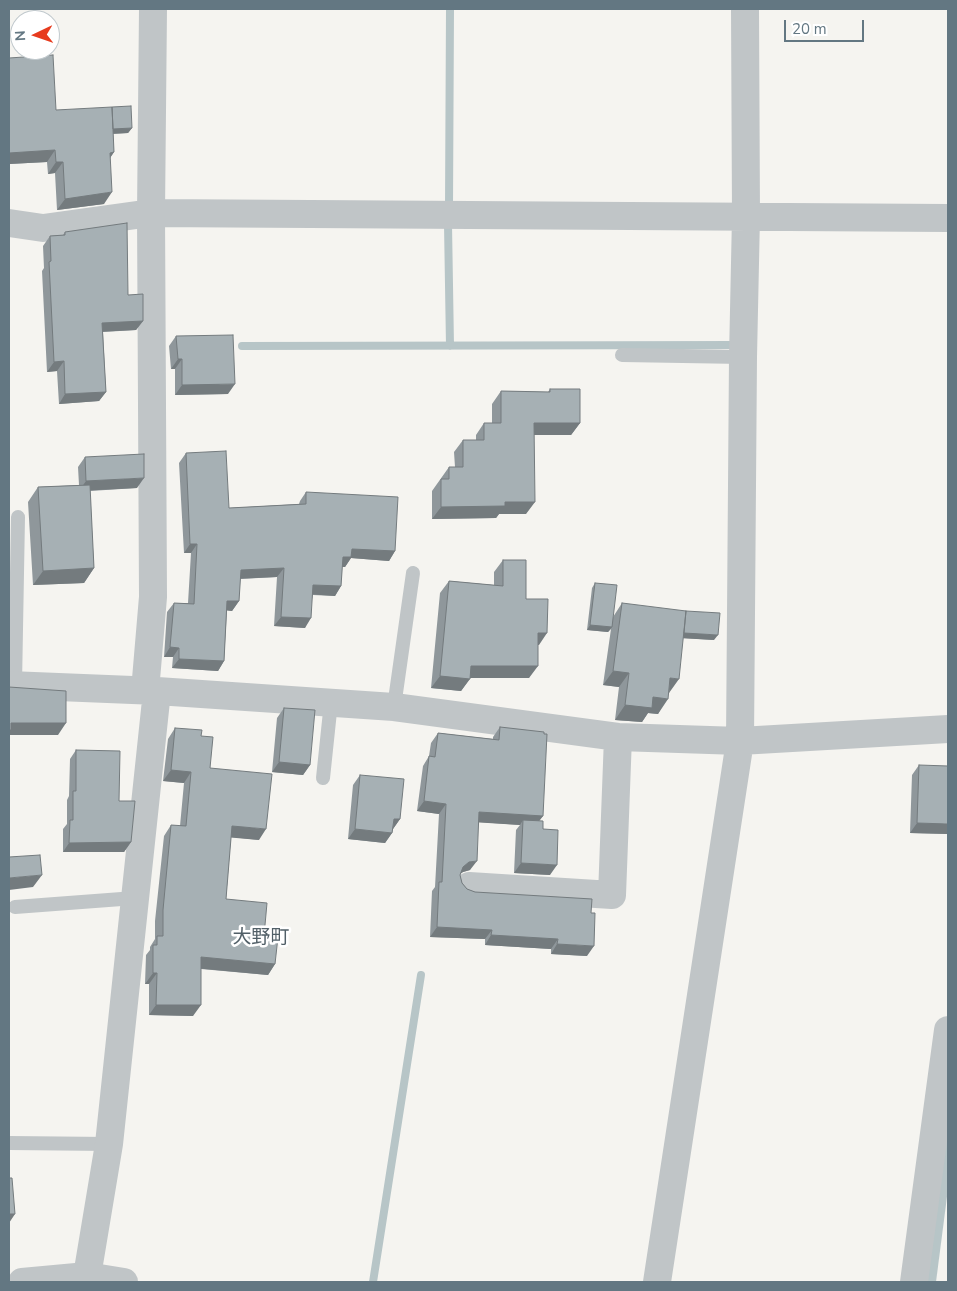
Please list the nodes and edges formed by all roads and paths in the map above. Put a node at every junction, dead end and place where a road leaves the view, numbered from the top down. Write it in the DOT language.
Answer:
graph roads {
  1 [pos="153,9"];
  2 [pos="745,9"];
  3 [pos="151,213"];
  4 [pos="746,216"];
  5 [pos="948,218"];
  6 [pos="9,223"];
  7 [pos="622,355"];
  8 [pos="743,357"];
  9 [pos="18,517"];
  10 [pos="413,573"];
  11 [pos="12,685"];
  12 [pos="151,691"];
  13 [pos="331,702"];
  14 [pos="394,707"];
  15 [pos="948,729"];
  16 [pos="618,737"];
  17 [pos="740,741"];
  18 [pos="323,778"];
  19 [pos="468,886"];
  20 [pos="135,898"];
  21 [pos="15,907"];
  22 [pos="948,1030"];
  23 [pos="9,1144"];
  24 [pos="109,1144"];
  25 [pos="86,1279"];
  26 [pos="22,1282"];
  27 [pos="124,1282"];
  28 [pos="657,1282"];
  29 [pos="914,1282"];
  1 -- 3 [label="street"];
  2 -- 4 [label="street"];
  3 -- 4 [label="street"];
  3 -- 6 [label="street"];
  3 -- 12 [label="street"];
  4 -- 5 [label="street"];
  4 -- 8 [label="street"];
  7 -- 8 [label="lane"];
  8 -- 17 [label="street"];
  9 -- 11 [label="lane"];
  10 -- 14 [label="lane"];
  11 -- 12 [label="street"];
  12 -- 13 [label="street"];
  12 -- 20 [label="street"];
  13 -- 14 [label="street"];
  13 -- 18 [label="lane"];
  14 -- 16 [label="street"];
  15 -- 17 [label="street"];
  16 -- 17 [label="street"];
  16 -- 19 [label="street"];
  17 -- 28 [label="street"];
  20 -- 21 [label="lane"];
  20 -- 24 [label="street"];
  22 -- 29 [label="street"];
  23 -- 24 [label="lane"];
  24 -- 25 [label="street"];
  25 -- 26 [label="street"];
  25 -- 27 [label="street"];
}
